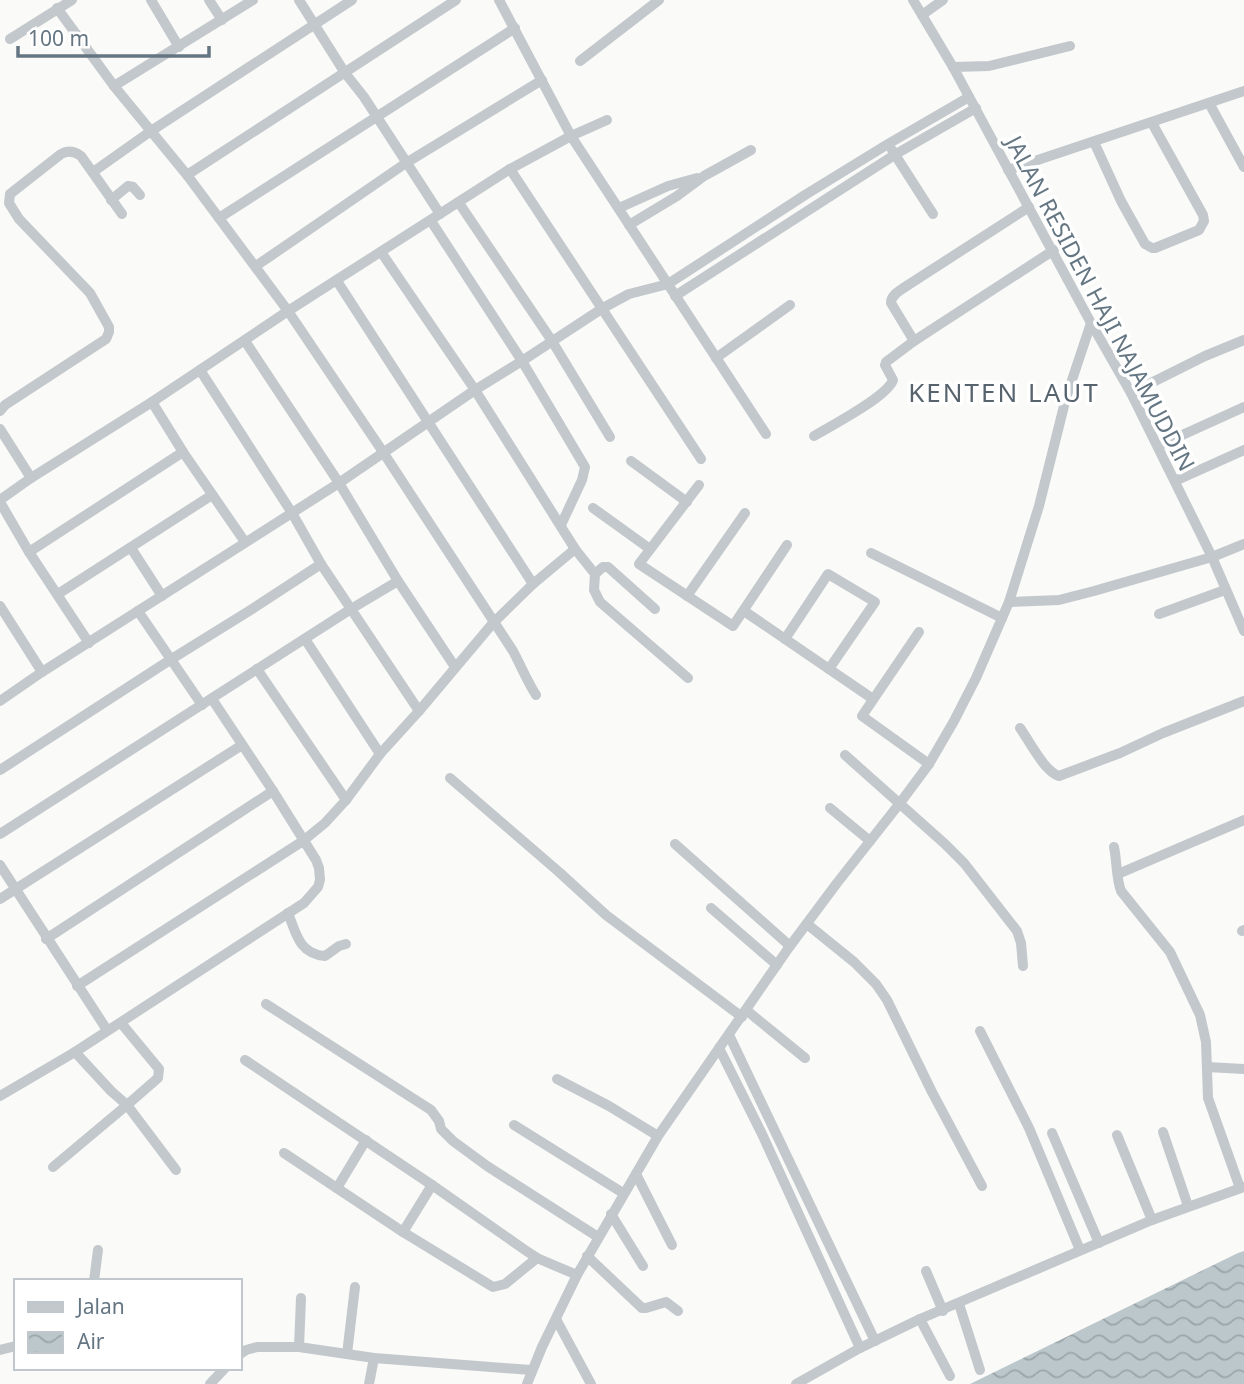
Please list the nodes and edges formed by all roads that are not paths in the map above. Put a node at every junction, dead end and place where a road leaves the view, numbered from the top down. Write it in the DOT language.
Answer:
graph roads {
  1 [pos="72,0"];
  2 [pos="151,0"];
  3 [pos="209,0"];
  4 [pos="253,0"];
  5 [pos="299,0"];
  6 [pos="352,0"];
  7 [pos="456,0"];
  8 [pos="499,0"];
  9 [pos="659,0"];
  10 [pos="913,0"];
  11 [pos="943,0"];
  12 [pos="57,8"];
  13 [pos="922,15"];
  14 [pos="222,20"];
  15 [pos="314,24"];
  16 [pos="515,28"];
  17 [pos="10,39"];
  18 [pos="1070,46"];
  19 [pos="179,47"];
  20 [pos="580,61"];
  21 [pos="953,67"];
  22 [pos="345,73"];
  23 [pos="542,80"];
  24 [pos="114,86"];
  25 [pos="1244,91"];
  26 [pos="969,97"];
  27 [pos="1209,103"];
  28 [pos="976,108"];
  29 [pos="377,117"];
  30 [pos="607,120"];
  31 [pos="1152,122"];
  32 [pos="151,131"];
  33 [pos="570,136"];
  34 [pos="1094,142"];
  35 [pos="888,144"];
  36 [pos="751,150"];
  37 [pos="896,154"];
  38 [pos="406,163"];
  39 [pos="1244,167"];
  40 [pos="510,169"];
  41 [pos="1008,170"];
  42 [pos="93,172"];
  43 [pos="839,174"];
  44 [pos="187,175"];
  45 [pos="705,176"];
  46 [pos="848,185"];
  47 [pos="140,195"];
  48 [pos="805,195"];
  49 [pos="111,200"];
  50 [pos="459,203"];
  51 [pos="814,207"];
  52 [pos="1029,207"];
  53 [pos="619,208"];
  54 [pos="122,214"];
  55 [pos="440,214"];
  56 [pos="933,215"];
  57 [pos="219,218"];
  58 [pos="431,221"];
  59 [pos="629,225"];
  60 [pos="1054,250"];
  61 [pos="381,252"];
  62 [pos="256,267"];
  63 [pos="337,281"];
  64 [pos="668,284"];
  65 [pos="675,296"];
  66 [pos="790,305"];
  67 [pos="603,308"];
  68 [pos="288,312"];
  69 [pos="1091,323"];
  70 [pos="1244,340"];
  71 [pos="245,341"];
  72 [pos="552,341"];
  73 [pos="914,341"];
  74 [pos="716,358"];
  75 [pos="522,361"];
  76 [pos="200,370"];
  77 [pos="475,390"];
  78 [pos="1131,393"];
  79 [pos="152,402"];
  80 [pos="1244,407"];
  81 [pos="0,411"];
  82 [pos="428,422"];
  83 [pos="0,429"];
  84 [pos="766,434"];
  85 [pos="610,436"];
  86 [pos="814,436"];
  87 [pos="1158,446"];
  88 [pos="1244,450"];
  89 [pos="183,452"];
  90 [pos="383,452"];
  91 [pos="701,459"];
  92 [pos="631,461"];
  93 [pos="31,478"];
  94 [pos="1175,481"];
  95 [pos="339,483"];
  96 [pos="699,485"];
  97 [pos="212,495"];
  98 [pos="0,501"];
  99 [pos="687,502"];
  100 [pos="593,508"];
  101 [pos="292,513"];
  102 [pos="745,513"];
  103 [pos="561,525"];
  104 [pos="245,542"];
  105 [pos="1244,544"];
  106 [pos="787,545"];
  107 [pos="131,548"];
  108 [pos="575,549"];
  109 [pos="650,549"];
  110 [pos="29,552"];
  111 [pos="871,553"];
  112 [pos="1212,556"];
  113 [pos="321,564"];
  114 [pos="595,574"];
  115 [pos="398,581"];
  116 [pos="533,584"];
  117 [pos="1225,590"];
  118 [pos="58,594"];
  119 [pos="162,596"];
  120 [pos="687,596"];
  121 [pos="1009,602"];
  122 [pos="0,606"];
  123 [pos="351,609"];
  124 [pos="655,609"];
  125 [pos="138,611"];
  126 [pos="744,611"];
  127 [pos="1159,614"];
  128 [pos="1002,618"];
  129 [pos="493,623"];
  130 [pos="1244,631"];
  131 [pos="919,632"];
  132 [pos="305,639"];
  133 [pos="785,639"];
  134 [pos="89,643"];
  135 [pos="170,660"];
  136 [pos="455,667"];
  137 [pos="257,669"];
  138 [pos="829,669"];
  139 [pos="42,672"];
  140 [pos="688,678"];
  141 [pos="536,695"];
  142 [pos="212,699"];
  143 [pos="873,699"];
  144 [pos="0,701"];
  145 [pos="1244,701"];
  146 [pos="202,705"];
  147 [pos="419,710"];
  148 [pos="1020,729"];
  149 [pos="242,746"];
  150 [pos="380,754"];
  151 [pos="845,755"];
  152 [pos="929,764"];
  153 [pos="0,770"];
  154 [pos="450,778"];
  155 [pos="273,791"];
  156 [pos="346,800"];
  157 [pos="900,803"];
  158 [pos="830,808"];
  159 [pos="1244,820"];
  160 [pos="0,834"];
  161 [pos="303,841"];
  162 [pos="870,841"];
  163 [pos="675,844"];
  164 [pos="1114,847"];
  165 [pos="0,865"];
  166 [pos="1118,874"];
  167 [pos="16,890"];
  168 [pos="0,899"];
  169 [pos="711,908"];
  170 [pos="288,913"];
  171 [pos="807,924"];
  172 [pos="46,939"];
  173 [pos="346,944"];
  174 [pos="790,946"];
  175 [pos="777,965"];
  176 [pos="1023,965"];
  177 [pos="78,986"];
  178 [pos="266,1004"];
  179 [pos="744,1013"];
  180 [pos="121,1023"];
  181 [pos="107,1030"];
  182 [pos="980,1031"];
  183 [pos="729,1035"];
  184 [pos="719,1048"];
  185 [pos="75,1052"];
  186 [pos="805,1058"];
  187 [pos="245,1060"];
  188 [pos="1207,1067"];
  189 [pos="1244,1069"];
  190 [pos="557,1079"];
  191 [pos="0,1096"];
  192 [pos="127,1105"];
  193 [pos="514,1125"];
  194 [pos="1163,1132"];
  195 [pos="1052,1133"];
  196 [pos="1117,1135"];
  197 [pos="658,1136"];
  198 [pos="366,1140"];
  199 [pos="284,1153"];
  200 [pos="53,1167"];
  201 [pos="176,1170"];
  202 [pos="636,1174"];
  203 [pos="432,1185"];
  204 [pos="982,1186"];
  205 [pos="1242,1187"];
  206 [pos="337,1188"];
  207 [pos="623,1193"];
  208 [pos="1188,1206"];
  209 [pos="611,1214"];
  210 [pos="1152,1220"];
  211 [pos="403,1232"];
  212 [pos="598,1237"];
  213 [pos="1099,1243"];
  214 [pos="672,1245"];
  215 [pos="98,1250"];
  216 [pos="1080,1250"];
  217 [pos="587,1256"];
  218 [pos="537,1258"];
  219 [pos="643,1266"];
  220 [pos="926,1271"];
  221 [pos="577,1275"];
  222 [pos="94,1279"];
  223 [pos="355,1287"];
  224 [pos="301,1298"];
  225 [pos="959,1304"];
  226 [pos="677,1311"];
  227 [pos="943,1311"];
  228 [pos="555,1319"];
  229 [pos="920,1319"];
  230 [pos="875,1341"];
  231 [pos="299,1348"];
  232 [pos="860,1349"];
  233 [pos="242,1353"];
  234 [pos="348,1354"];
  235 [pos="374,1357"];
  236 [pos="223,1370"];
  237 [pos="531,1370"];
  238 [pos="980,1370"];
  239 [pos="950,1376"];
  240 [pos="210,1384"];
  241 [pos="369,1384"];
  242 [pos="527,1384"];
  243 [pos="591,1384"];
  244 [pos="796,1384"];
  1 -- 12 [label="street"];
  2 -- 19 [label="street"];
  3 -- 14 [label="street"];
  4 -- 14 [label="street"];
  5 -- 15 [label="street"];
  6 -- 15 [label="street"];
  7 -- 22 [label="street"];
  8 -- 16 [label="street"];
  9 -- 20 [label="street"];
  10 -- 13 [label="street, JALAN RESIDEN HAJI NAJAMUDDIN"];
  11 -- 13 [label="street"];
  12 -- 17 [label="street"];
  12 -- 24 [label="street"];
  13 -- 21 [label="street, JALAN RESIDEN HAJI NAJAMUDDIN"];
  14 -- 19 [label="street"];
  15 -- 22 [label="street"];
  15 -- 32 [label="street"];
  16 -- 23 [label="street"];
  16 -- 29 [label="street"];
  18 -- 21 [label="street"];
  19 -- 24 [label="street"];
  21 -- 26 [label="street, JALAN RESIDEN HAJI NAJAMUDDIN"];
  22 -- 29 [label="street"];
  22 -- 44 [label="street"];
  23 -- 33 [label="street"];
  23 -- 38 [label="street"];
  24 -- 32 [label="street"];
  25 -- 27 [label="street"];
  26 -- 28 [label="street, JALAN RESIDEN HAJI NAJAMUDDIN"];
  26 -- 35 [label="street"];
  27 -- 31 [label="street"];
  27 -- 39 [label="street"];
  28 -- 37 [label="street"];
  28 -- 41 [label="street, JALAN RESIDEN HAJI NAJAMUDDIN"];
  29 -- 38 [label="street"];
  29 -- 57 [label="street"];
  30 -- 33 [label="street"];
  31 -- 34 [label="street"];
  31 -- 34 [label="street"];
  32 -- 42 [label="street"];
  32 -- 44 [label="street"];
  33 -- 40 [label="street"];
  33 -- 53 [label="street"];
  34 -- 41 [label="street"];
  35 -- 37 [label="street"];
  35 -- 43 [label="street"];
  36 -- 45 [label="street"];
  37 -- 46 [label="street"];
  37 -- 56 [label="street"];
  38 -- 55 [label="street"];
  38 -- 62 [label="street"];
  40 -- 50 [label="street"];
  40 -- 67 [label="street"];
  41 -- 52 [label="street, JALAN RESIDEN HAJI NAJAMUDDIN"];
  42 -- 49 [label="street"];
  42 -- 81 [label="street"];
  43 -- 46 [label="street"];
  43 -- 48 [label="street"];
  44 -- 57 [label="street"];
  45 -- 53 [label="street"];
  45 -- 59 [label="street"];
  46 -- 51 [label="street"];
  47 -- 49 [label="street"];
  48 -- 51 [label="street"];
  48 -- 64 [label="street"];
  49 -- 54 [label="street"];
  50 -- 55 [label="street"];
  50 -- 72 [label="street"];
  51 -- 65 [label="street"];
  52 -- 60 [label="street, JALAN RESIDEN HAJI NAJAMUDDIN"];
  52 -- 73 [label="street"];
  53 -- 59 [label="street"];
  55 -- 58 [label="street"];
  57 -- 62 [label="street"];
  58 -- 61 [label="street"];
  58 -- 75 [label="street"];
  59 -- 64 [label="street"];
  60 -- 69 [label="street, JALAN RESIDEN HAJI NAJAMUDDIN"];
  60 -- 73 [label="street"];
  61 -- 63 [label="street"];
  61 -- 77 [label="street"];
  62 -- 68 [label="street"];
  63 -- 68 [label="street"];
  63 -- 82 [label="street"];
  64 -- 65 [label="street"];
  64 -- 67 [label="street"];
  65 -- 74 [label="street"];
  66 -- 74 [label="street"];
  67 -- 72 [label="street"];
  67 -- 91 [label="street"];
  68 -- 71 [label="street"];
  68 -- 90 [label="street"];
  69 -- 78 [label="street, JALAN RESIDEN HAJI NAJAMUDDIN"];
  69 -- 121 [label="street"];
  70 -- 78 [label="street"];
  71 -- 76 [label="street"];
  71 -- 95 [label="street"];
  72 -- 75 [label="street"];
  72 -- 85 [label="street"];
  73 -- 86 [label="street"];
  74 -- 84 [label="street"];
  75 -- 77 [label="street"];
  75 -- 103 [label="street"];
  76 -- 79 [label="street"];
  76 -- 101 [label="street"];
  77 -- 82 [label="street"];
  77 -- 103 [label="street"];
  78 -- 87 [label="street, JALAN RESIDEN HAJI NAJAMUDDIN"];
  79 -- 89 [label="street"];
  79 -- 93 [label="street"];
  80 -- 87 [label="street"];
  82 -- 90 [label="street"];
  82 -- 116 [label="street"];
  83 -- 93 [label="street"];
  87 -- 94 [label="street, JALAN RESIDEN HAJI NAJAMUDDIN"];
  88 -- 94 [label="street"];
  89 -- 97 [label="street"];
  89 -- 110 [label="street"];
  90 -- 95 [label="street"];
  90 -- 129 [label="street"];
  92 -- 99 [label="street"];
  93 -- 98 [label="street"];
  94 -- 112 [label="street, JALAN RESIDEN HAJI NAJAMUDDIN"];
  95 -- 101 [label="street"];
  95 -- 115 [label="street"];
  96 -- 99 [label="street"];
  97 -- 104 [label="street"];
  97 -- 107 [label="street"];
  98 -- 110 [label="street"];
  99 -- 109 [label="street"];
  100 -- 109 [label="street"];
  101 -- 104 [label="street"];
  101 -- 113 [label="street"];
  102 -- 120 [label="street"];
  103 -- 108 [label="street"];
  104 -- 119 [label="street"];
  105 -- 112 [label="street"];
  106 -- 126 [label="street"];
  107 -- 118 [label="street"];
  107 -- 119 [label="street"];
  108 -- 114 [label="street"];
  108 -- 116 [label="street"];
  109 -- 120 [label="street"];
  110 -- 118 [label="street"];
  111 -- 128 [label="street"];
  112 -- 117 [label="street, JALAN RESIDEN HAJI NAJAMUDDIN"];
  112 -- 121 [label="street"];
  113 -- 123 [label="street"];
  113 -- 135 [label="street"];
  114 -- 124 [label="street"];
  114 -- 140 [label="street"];
  115 -- 123 [label="street"];
  115 -- 136 [label="street"];
  116 -- 129 [label="street"];
  117 -- 127 [label="street"];
  117 -- 130 [label="street, JALAN RESIDEN HAJI NAJAMUDDIN"];
  118 -- 134 [label="street"];
  119 -- 125 [label="street"];
  120 -- 126 [label="street"];
  121 -- 128 [label="street"];
  122 -- 139 [label="street"];
  123 -- 132 [label="street"];
  123 -- 147 [label="street"];
  125 -- 134 [label="street"];
  125 -- 135 [label="street"];
  126 -- 133 [label="street"];
  128 -- 152 [label="street"];
  129 -- 136 [label="street"];
  129 -- 141 [label="street"];
  131 -- 143 [label="street"];
  132 -- 137 [label="street"];
  132 -- 150 [label="street"];
  133 -- 138 [label="street"];
  133 -- 138 [label="street"];
  134 -- 139 [label="street"];
  135 -- 146 [label="street"];
  135 -- 153 [label="street"];
  136 -- 147 [label="street"];
  137 -- 142 [label="street"];
  137 -- 156 [label="street"];
  138 -- 143 [label="street"];
  139 -- 144 [label="street"];
  142 -- 146 [label="street"];
  142 -- 149 [label="street"];
  143 -- 152 [label="street"];
  145 -- 148 [label="street"];
  146 -- 160 [label="street"];
  147 -- 150 [label="street"];
  149 -- 155 [label="street"];
  149 -- 167 [label="street"];
  150 -- 156 [label="street"];
  151 -- 157 [label="street"];
  152 -- 157 [label="street"];
  154 -- 179 [label="street"];
  155 -- 161 [label="street"];
  155 -- 172 [label="street"];
  156 -- 161 [label="street"];
  157 -- 162 [label="street"];
  157 -- 176 [label="street"];
  158 -- 162 [label="street"];
  159 -- 166 [label="street"];
  161 -- 170 [label="street"];
  161 -- 177 [label="street"];
  162 -- 171 [label="street"];
  163 -- 174 [label="street"];
  164 -- 166 [label="street"];
  165 -- 167 [label="street"];
  166 -- 188 [label="street"];
  167 -- 168 [label="street"];
  167 -- 172 [label="street"];
  169 -- 175 [label="street"];
  170 -- 173 [label="street"];
  170 -- 180 [label="street"];
  171 -- 174 [label="street"];
  171 -- 204 [label="street"];
  172 -- 177 [label="street"];
  174 -- 175 [label="street"];
  175 -- 179 [label="street"];
  177 -- 181 [label="street"];
  178 -- 212 [label="street"];
  179 -- 183 [label="street"];
  179 -- 186 [label="street"];
  180 -- 181 [label="street"];
  180 -- 192 [label="street"];
  181 -- 185 [label="street"];
  182 -- 216 [label="street"];
  183 -- 184 [label="street"];
  183 -- 230 [label="street"];
  184 -- 197 [label="street"];
  184 -- 232 [label="street"];
  185 -- 191 [label="street"];
  185 -- 192 [label="street"];
  187 -- 198 [label="street"];
  188 -- 189 [label="street"];
  188 -- 205 [label="street"];
  190 -- 197 [label="street"];
  192 -- 200 [label="street"];
  192 -- 201 [label="street"];
  193 -- 207 [label="street"];
  194 -- 208 [label="street"];
  195 -- 213 [label="street"];
  196 -- 210 [label="street"];
  197 -- 202 [label="street"];
  198 -- 203 [label="street"];
  198 -- 206 [label="street"];
  199 -- 206 [label="street"];
  202 -- 207 [label="street"];
  202 -- 214 [label="street"];
  203 -- 211 [label="street"];
  203 -- 218 [label="street"];
  205 -- 208 [label="street"];
  206 -- 211 [label="street"];
  207 -- 209 [label="street"];
  208 -- 210 [label="street"];
  209 -- 212 [label="street"];
  209 -- 219 [label="street"];
  210 -- 213 [label="street"];
  211 -- 218 [label="street"];
  212 -- 217 [label="street"];
  213 -- 216 [label="street"];
  215 -- 222 [label="street"];
  216 -- 225 [label="street"];
  217 -- 221 [label="street"];
  217 -- 226 [label="street"];
  218 -- 221 [label="street"];
  220 -- 227 [label="street"];
  221 -- 228 [label="street"];
  223 -- 234 [label="street"];
  224 -- 231 [label="street"];
  225 -- 227 [label="street"];
  225 -- 238 [label="street"];
  227 -- 229 [label="street"];
  228 -- 237 [label="street"];
  228 -- 243 [label="street"];
  229 -- 230 [label="street"];
  229 -- 239 [label="street"];
  230 -- 232 [label="street"];
  231 -- 233 [label="street"];
  231 -- 234 [label="street"];
  232 -- 244 [label="street"];
  234 -- 235 [label="street"];
  235 -- 237 [label="street"];
  235 -- 241 [label="street"];
  236 -- 240 [label="street"];
  237 -- 242 [label="street"];
}
